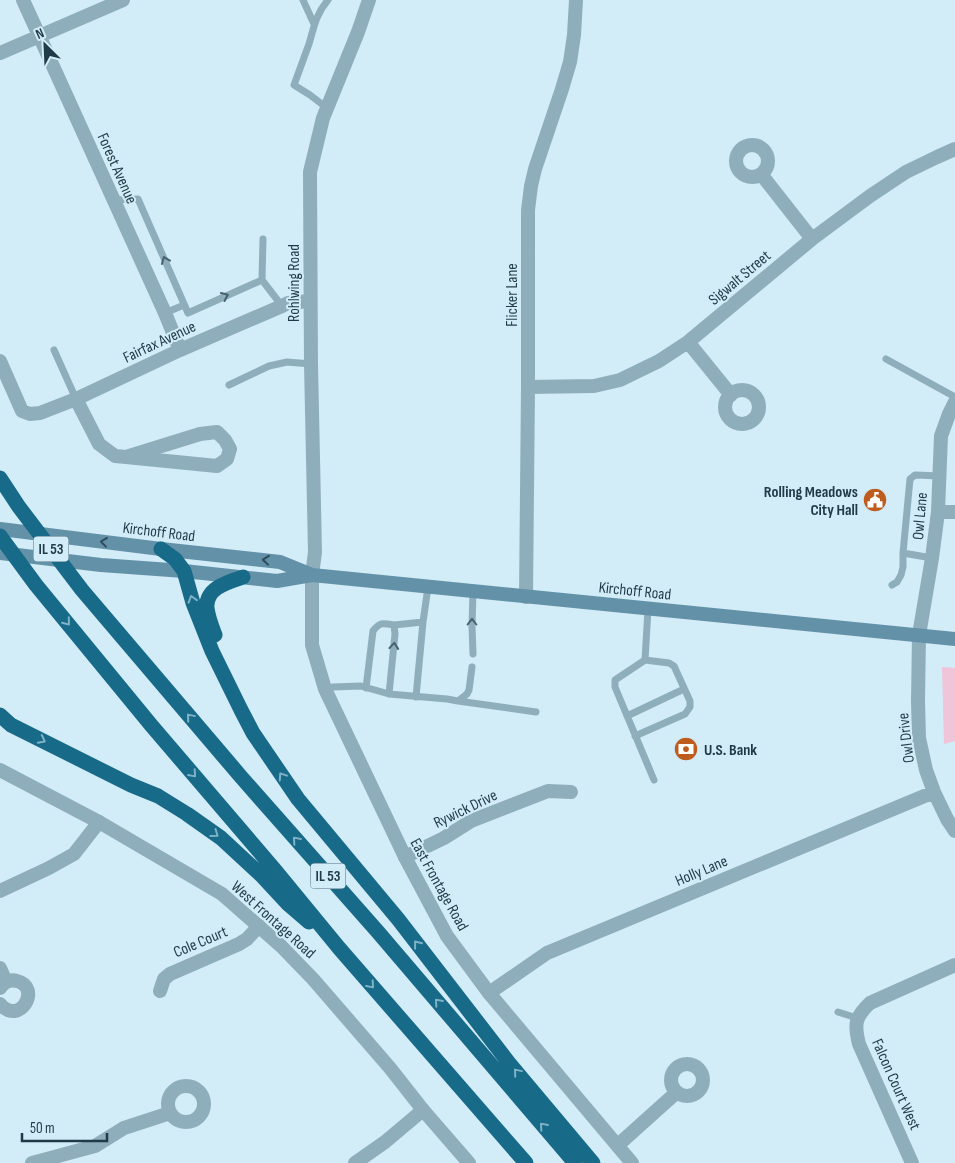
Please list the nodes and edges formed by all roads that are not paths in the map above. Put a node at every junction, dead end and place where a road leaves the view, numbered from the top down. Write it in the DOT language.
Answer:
graph roads {
  1 [pos="23,0"];
  2 [pos="123,0"];
  3 [pos="303,0"];
  4 [pos="328,0"];
  5 [pos="369,0"];
  6 [pos="576,0"];
  7 [pos="314,24"];
  8 [pos="39,36"];
  9 [pos="0,53"];
  10 [pos="327,108"];
  11 [pos="955,149"];
  12 [pos="761,174"];
  13 [pos="113,200"];
  14 [pos="263,239"];
  15 [pos="812,239"];
  16 [pos="262,280"];
  17 [pos="310,301"];
  18 [pos="184,305"];
  19 [pos="282,306"];
  20 [pos="165,313"];
  21 [pos="688,342"];
  22 [pos="54,350"];
  23 [pos="180,350"];
  24 [pos="886,359"];
  25 [pos="0,361"];
  26 [pos="311,364"];
  27 [pos="229,385"];
  28 [pos="528,386"];
  29 [pos="731,395"];
  30 [pos="955,398"];
  31 [pos="76,399"];
  32 [pos="955,402"];
  33 [pos="126,457"];
  34 [pos="940,476"];
  35 [pos="0,478"];
  36 [pos="938,512"];
  37 [pos="955,512"];
  38 [pos="0,529"];
  39 [pos="0,536"];
  40 [pos="161,549"];
  41 [pos="0,553"];
  42 [pos="903,554"];
  43 [pos="932,558"];
  44 [pos="184,570"];
  45 [pos="312,575"];
  46 [pos="243,577"];
  47 [pos="892,585"];
  48 [pos="428,587"];
  49 [pos="473,591"];
  50 [pos="526,597"];
  51 [pos="648,608"];
  52 [pos="423,622"];
  53 [pos="394,625"];
  54 [pos="919,635"];
  55 [pos="955,639"];
  56 [pos="473,654"];
  57 [pos="644,660"];
  58 [pos="472,667"];
  59 [pos="366,688"];
  60 [pos="325,689"];
  61 [pos="684,689"];
  62 [pos="232,691"];
  63 [pos="390,694"];
  64 [pos="416,697"];
  65 [pos="458,701"];
  66 [pos="536,712"];
  67 [pos="0,715"];
  68 [pos="627,716"];
  69 [pos="636,736"];
  70 [pos="0,770"];
  71 [pos="654,780"];
  72 [pos="571,792"];
  73 [pos="934,792"];
  74 [pos="99,822"];
  75 [pos="955,831"];
  76 [pos="404,857"];
  77 [pos="0,891"];
  78 [pos="259,926"];
  79 [pos="339,948"];
  80 [pos="955,966"];
  81 [pos="0,968"];
  82 [pos="3,985"];
  83 [pos="160,991"];
  84 [pos="489,993"];
  85 [pos="0,1004"];
  86 [pos="838,1012"];
  87 [pos="857,1018"];
  88 [pos="677,1092"];
  89 [pos="423,1110"];
  90 [pos="170,1113"];
  91 [pos="618,1145"];
  92 [pos="32,1163"];
  93 [pos="355,1163"];
  94 [pos="469,1163"];
  95 [pos="526,1163"];
  96 [pos="575,1163"];
  97 [pos="593,1163"];
  98 [pos="632,1163"];
  99 [pos="912,1163"];
  1 -- 8 [label="street, Forest Avenue"];
  2 -- 8 [label="street"];
  3 -- 7 [label="lane"];
  4 -- 7 [label="lane"];
  5 -- 10 [label="street, Rohlwing Road"];
  6 -- 28 [label="street, Flicker Lane"];
  7 -- 10 [label="lane"];
  8 -- 9 [label="street"];
  8 -- 13 [label="street, Forest Avenue"];
  10 -- 17 [label="street, Rohlwing Road"];
  11 -- 15 [label="street, Sigwalt Street"];
  12 -- 15 [label="street"];
  18 -- 13 [label="lane, one-way"];
  13 -- 20 [label="street, Forest Avenue"];
  14 -- 16 [label="lane"];
  15 -- 21 [label="street, Sigwalt Street"];
  18 -- 16 [label="lane, one-way"];
  16 -- 19 [label="lane"];
  17 -- 19 [label="street, Fairfax Avenue"];
  17 -- 26 [label="street, Rohlwing Road"];
  18 -- 20 [label="lane"];
  19 -- 23 [label="street, Fairfax Avenue"];
  20 -- 23 [label="street, Forest Avenue"];
  21 -- 28 [label="street, Sigwalt Street"];
  21 -- 29 [label="street"];
  22 -- 31 [label="lane"];
  23 -- 31 [label="street, Fairfax Avenue"];
  24 -- 30 [label="lane"];
  25 -- 31 [label="street, Fairfax Avenue"];
  26 -- 27 [label="lane"];
  26 -- 45 [label="street, Rohlwing Road"];
  28 -- 50 [label="street, Flicker Lane"];
  31 -- 33 [label="street"];
  32 -- 34 [label="street, Owl Lane"];
  33 -- 33 [label="street"];
  34 -- 36 [label="street, Owl Lane"];
  34 -- 42 [label="lane"];
  96 -- 35 [label="highway, IL 53, one-way"];
  36 -- 37 [label="street"];
  36 -- 43 [label="street, Owl Lane"];
  40 -- 38 [label="main road, Kirchoff Road, one-way"];
  39 -- 79 [label="highway, IL 53, one-way"];
  40 -- 44 [label="highway"];
  45 -- 40 [label="main road, Kirchoff Road, one-way"];
  41 -- 44 [label="main road, Kirchoff Road"];
  42 -- 43 [label="lane"];
  42 -- 47 [label="lane"];
  43 -- 54 [label="street, Owl Lane"];
  44 -- 46 [label="main road, Kirchoff Road"];
  62 -- 44 [label="highway, one-way"];
  45 -- 46 [label="main road, Kirchoff Road"];
  45 -- 48 [label="main road, Kirchoff Road"];
  45 -- 60 [label="street, East Frontage Road"];
  46 -- 62 [label="highway"];
  48 -- 49 [label="main road, Kirchoff Road"];
  48 -- 52 [label="lane"];
  49 -- 50 [label="main road, Kirchoff Road"];
  56 -- 49 [label="lane, one-way"];
  50 -- 51 [label="main road, Kirchoff Road"];
  51 -- 54 [label="main road, Kirchoff Road"];
  51 -- 57 [label="lane"];
  52 -- 53 [label="lane"];
  52 -- 64 [label="lane"];
  53 -- 59 [label="lane"];
  63 -- 53 [label="lane, one-way"];
  54 -- 55 [label="main road, Kirchoff Road"];
  54 -- 73 [label="street, Owl Drive"];
  57 -- 61 [label="lane"];
  57 -- 68 [label="lane"];
  58 -- 65 [label="lane"];
  59 -- 60 [label="lane"];
  59 -- 63 [label="lane"];
  60 -- 76 [label="street, East Frontage Road"];
  61 -- 68 [label="lane"];
  61 -- 69 [label="lane"];
  97 -- 62 [label="highway, one-way"];
  63 -- 64 [label="lane"];
  64 -- 65 [label="lane"];
  65 -- 66 [label="lane"];
  67 -- 79 [label="highway, one-way"];
  68 -- 69 [label="lane"];
  69 -- 71 [label="lane"];
  70 -- 74 [label="street, West Frontage Road"];
  72 -- 76 [label="street, Rywick Drive"];
  73 -- 75 [label="street, Owl Drive"];
  73 -- 84 [label="street, Holly Lane"];
  74 -- 77 [label="street"];
  74 -- 78 [label="street, West Frontage Road"];
  76 -- 84 [label="street, East Frontage Road"];
  78 -- 83 [label="street, Cole Court"];
  78 -- 89 [label="street, West Frontage Road"];
  79 -- 95 [label="highway, IL 53, one-way"];
  80 -- 87 [label="street"];
  81 -- 82 [label="street"];
  82 -- 85 [label="street"];
  84 -- 91 [label="street, East Frontage Road"];
  86 -- 87 [label="lane"];
  87 -- 99 [label="street, Falcon Court West"];
  88 -- 91 [label="street"];
  89 -- 93 [label="street"];
  89 -- 94 [label="street, West Frontage Road"];
  90 -- 92 [label="street"];
  91 -- 98 [label="street, East Frontage Road"];
}
